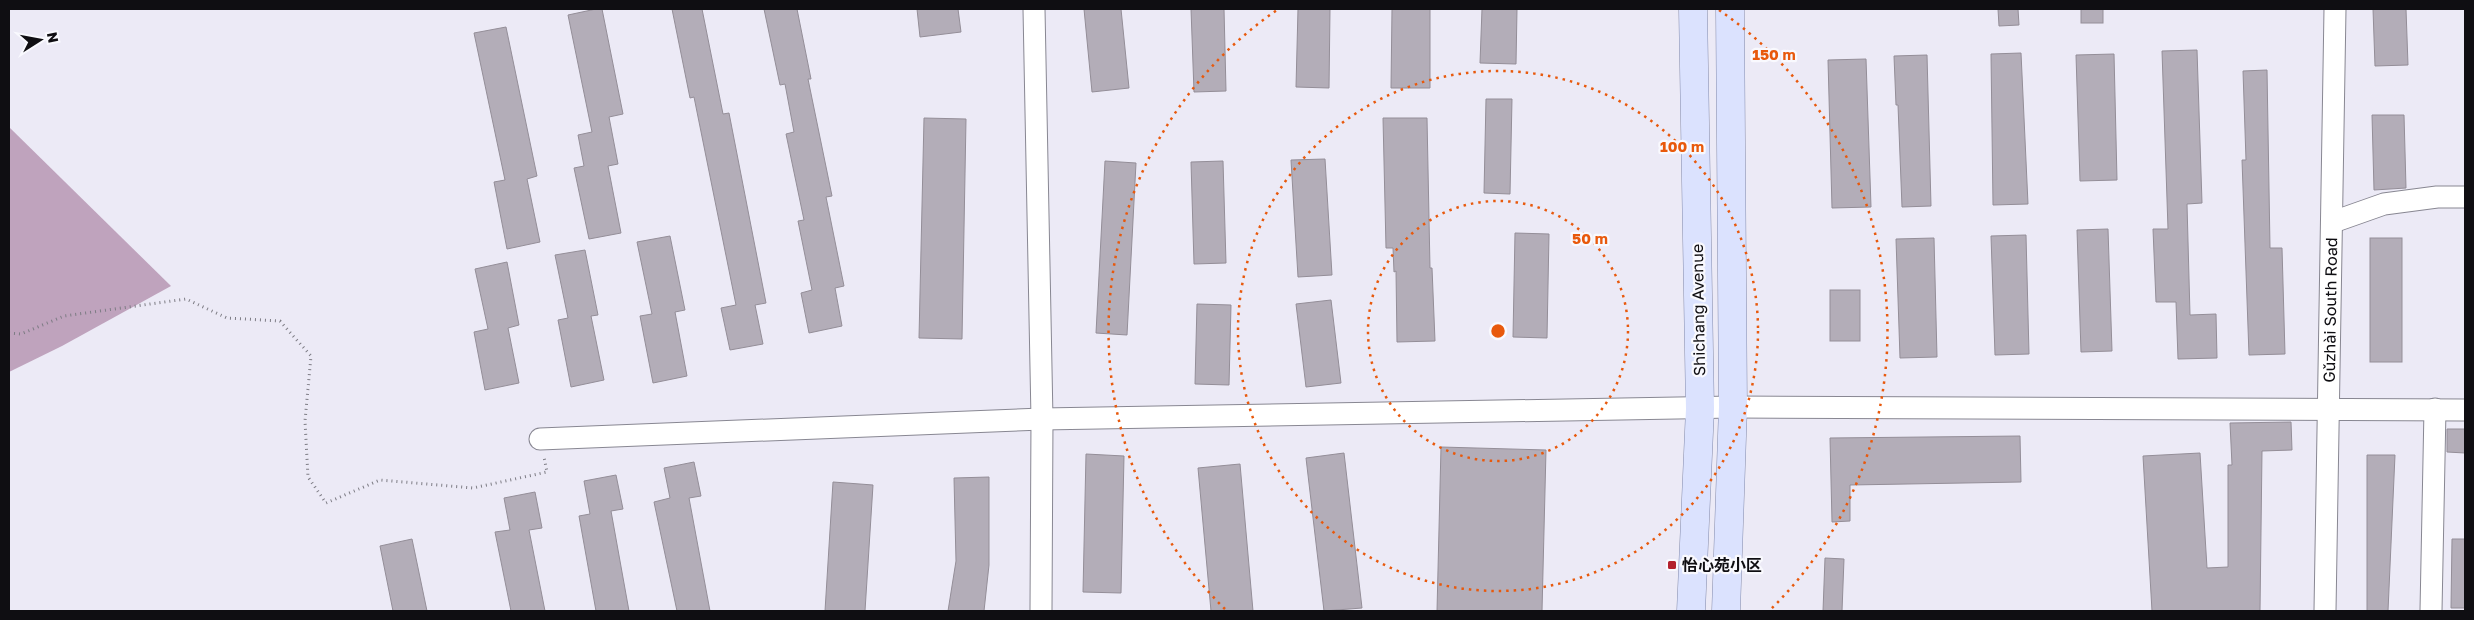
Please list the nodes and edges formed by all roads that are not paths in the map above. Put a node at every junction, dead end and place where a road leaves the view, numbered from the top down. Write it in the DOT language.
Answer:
graph roads {
  1 [pos="1034,9"];
  2 [pos="1693,9"];
  3 [pos="1730,9"];
  4 [pos="2335,9"];
  5 [pos="2465,198"];
  6 [pos="2333,222"];
  7 [pos="1733,407"];
  8 [pos="2329,408"];
  9 [pos="1700,409"];
  10 [pos="2435,409"];
  11 [pos="2465,410"];
  12 [pos="1042,419"];
  13 [pos="540,439"];
  14 [pos="1041,611"];
  15 [pos="1692,611"];
  16 [pos="1726,611"];
  17 [pos="2325,611"];
  18 [pos="2431,611"];
  1 -- 12 [label="street"];
  2 -- 9 [label="main road, Shichang Avenue"];
  3 -- 7 [label="main road, Shichang Avenue"];
  4 -- 6 [label="street, Gǔzhài South Road"];
  5 -- 6 [label="street"];
  6 -- 8 [label="street, Gǔzhài South Road"];
  7 -- 8 [label="street"];
  7 -- 9 [label="street"];
  7 -- 16 [label="main road, Shichang Avenue"];
  8 -- 10 [label="street"];
  8 -- 17 [label="street, Gǔzhài South Road"];
  9 -- 12 [label="street"];
  9 -- 15 [label="main road, Shichang Avenue"];
  10 -- 11 [label="street"];
  10 -- 18 [label="street"];
  12 -- 13 [label="street"];
  12 -- 14 [label="street"];
}
